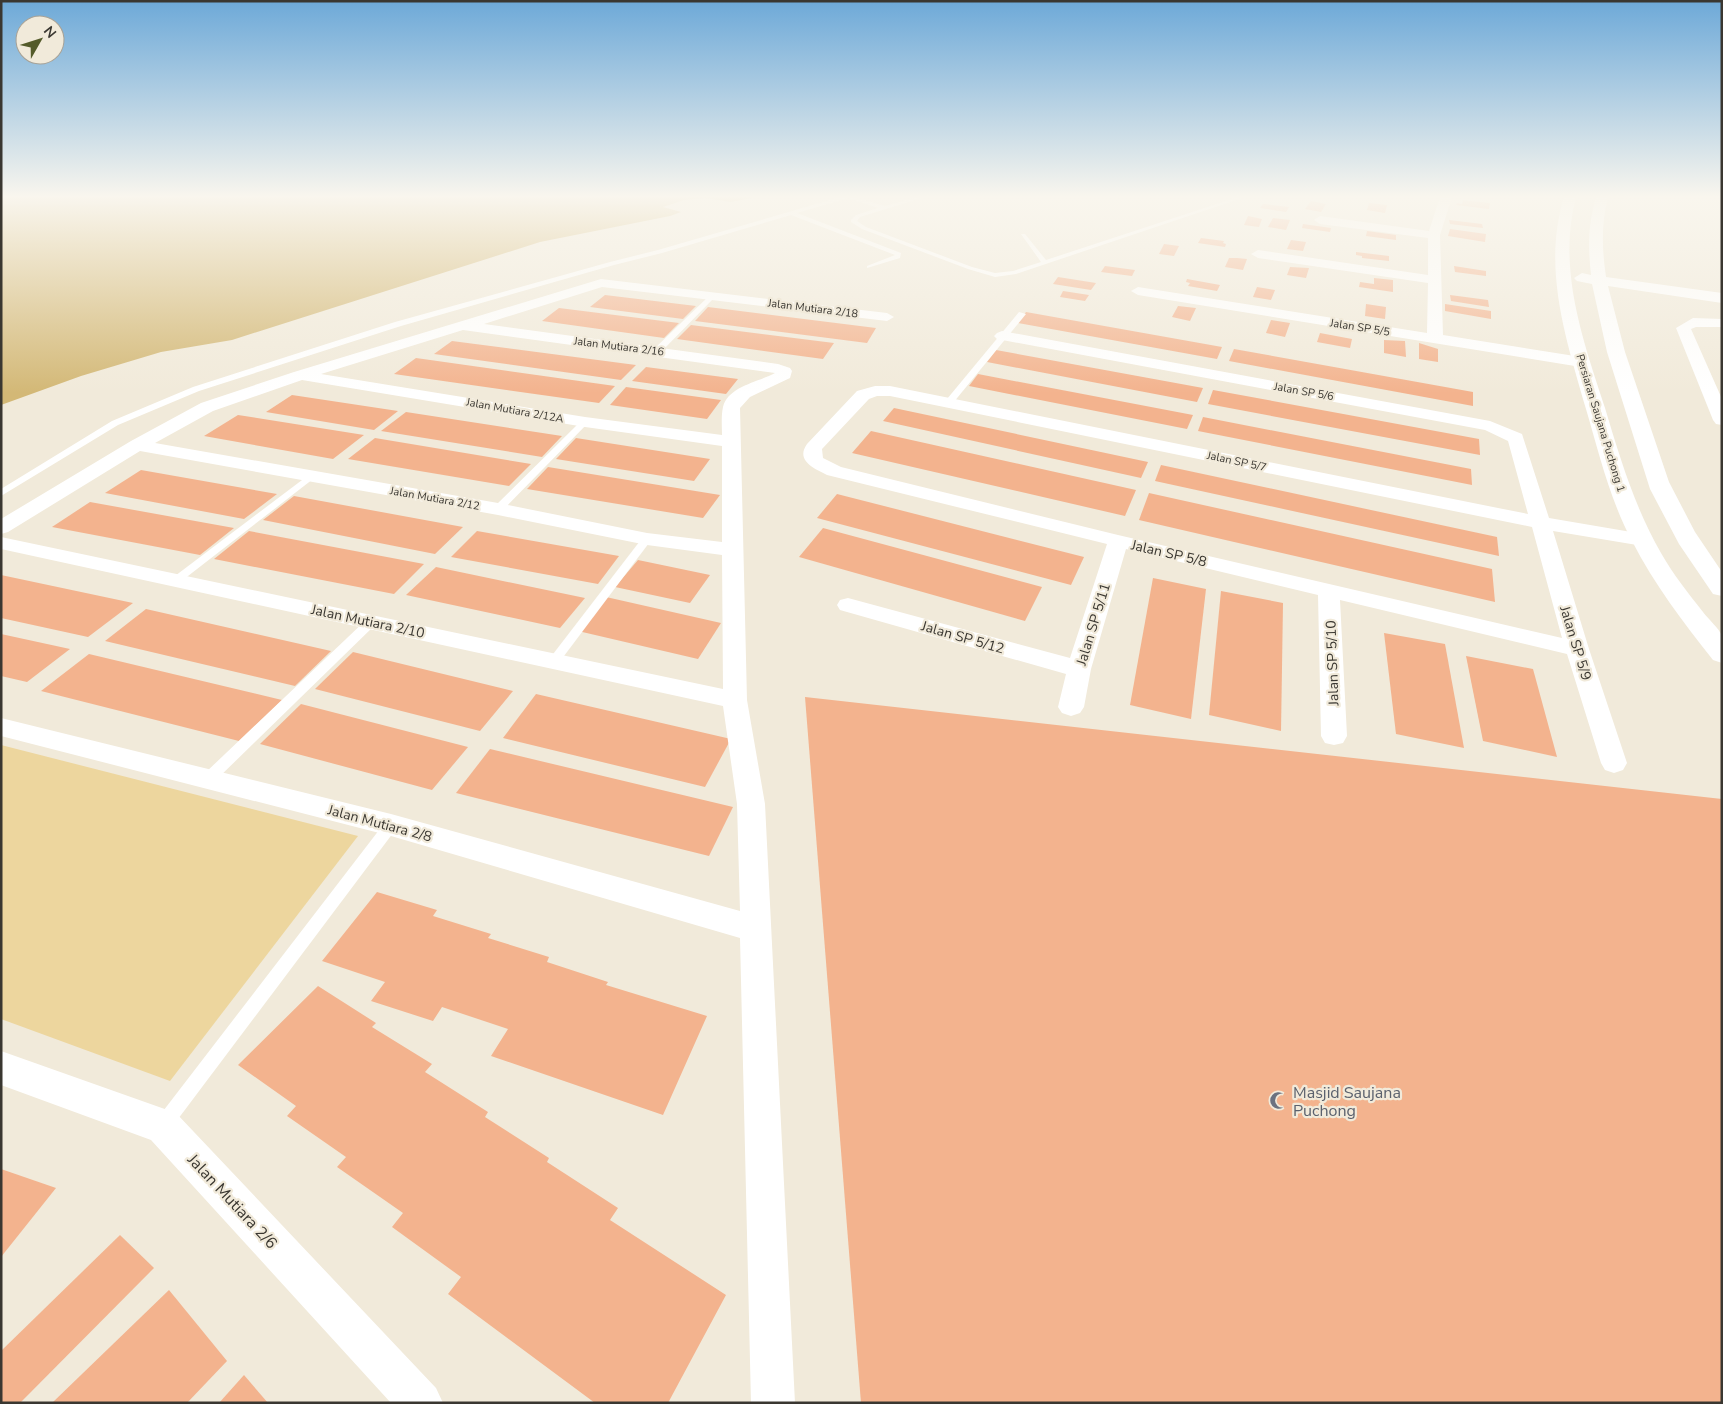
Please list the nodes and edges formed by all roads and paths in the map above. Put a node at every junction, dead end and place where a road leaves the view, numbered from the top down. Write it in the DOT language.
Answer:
graph roads {
  1 [pos="614,263"];
  2 [pos="882,263"];
  3 [pos="955,263"];
  4 [pos="1043,263"];
  5 [pos="1315,263"];
  6 [pos="1433,263"];
  7 [pos="1562,263"];
  8 [pos="1597,263"];
  9 [pos="869,267"];
  10 [pos="1563,276"];
  11 [pos="1433,280"];
  12 [pos="1598,280"];
  13 [pos="1138,291"];
  14 [pos="712,295"];
  15 [pos="1722,298"];
  16 [pos="1022,314"];
  17 [pos="888,317"];
  18 [pos="1722,323"];
  19 [pos="461,325"];
  20 [pos="1002,336"];
  21 [pos="1435,339"];
  22 [pos="657,351"];
  23 [pos="1581,362"];
  24 [pos="1703,374"];
  25 [pos="300,375"];
  26 [pos="1722,377"];
  27 [pos="950,401"];
  28 [pos="841,418"];
  29 [pos="1722,420"];
  30 [pos="585,422"];
  31 [pos="731,442"];
  32 [pos="138,444"];
  33 [pos="310,477"];
  34 [pos="1,494"];
  35 [pos="498,509"];
  36 [pos="1541,523"];
  37 [pos="1,528"];
  38 [pos="647,539"];
  39 [pos="1643,540"];
  40 [pos="1118,541"];
  41 [pos="1,543"];
  42 [pos="733,550"];
  43 [pos="175,580"];
  44 [pos="1722,589"];
  45 [pos="1329,590"];
  46 [pos="848,605"];
  47 [pos="371,622"];
  48 [pos="1577,649"];
  49 [pos="1722,654"];
  50 [pos="554,661"];
  51 [pos="1079,670"];
  52 [pos="735,700"];
  53 [pos="1071,707"];
  54 [pos="1,727"];
  55 [pos="1334,736"];
  56 [pos="1614,763"];
  57 [pos="210,778"];
  58 [pos="392,825"];
  59 [pos="757,929"];
  60 [pos="1,1068"];
  61 [pos="163,1126"];
  62 [pos="421,1403"];
  63 [pos="773,1403"];
  1 -- 34 [label="lane"];
  2 -- 9 [label="lane"];
  3 -- 4 [label="lane"];
  5 -- 11 [label="street"];
  6 -- 11 [label="street"];
  7 -- 10 [label="street, Persiaran Saujana Puchong 1"];
  8 -- 12 [label="street"];
  10 -- 12 [label="street"];
  10 -- 23 [label="street, Persiaran Saujana Puchong 1"];
  11 -- 21 [label="street"];
  12 -- 15 [label="street"];
  12 -- 44 [label="street"];
  13 -- 21 [label="street, Jalan SP 5/5"];
  14 -- 17 [label="street, Jalan Mutiara 2/18"];
  14 -- 19 [label="street, Jalan Mutiara 2/18"];
  14 -- 22 [label="lane"];
  16 -- 20 [label="lane"];
  18 -- 24 [label="street"];
  19 -- 22 [label="street, Jalan Mutiara 2/16"];
  19 -- 25 [label="street, Jalan Mutiara 2/18"];
  20 -- 27 [label="lane"];
  20 -- 36 [label="street, Jalan SP 5/6"];
  21 -- 23 [label="street, Jalan SP 5/5"];
  22 -- 31 [label="street, Jalan Mutiara 2/16"];
  23 -- 39 [label="street, Persiaran Saujana Puchong 1"];
  24 -- 26 [label="street"];
  24 -- 29 [label="street"];
  25 -- 30 [label="street, Jalan Mutiara 2/12A"];
  25 -- 32 [label="street, Jalan Mutiara 2/18"];
  27 -- 28 [label="street, Jalan SP 5/7"];
  27 -- 36 [label="street, Jalan SP 5/7"];
  28 -- 40 [label="street, Jalan SP 5/8"];
  30 -- 31 [label="street, Jalan Mutiara 2/12A"];
  30 -- 35 [label="lane"];
  31 -- 42 [label="street"];
  32 -- 33 [label="street, Jalan Mutiara 2/12"];
  32 -- 37 [label="street, Jalan Mutiara 2/18"];
  33 -- 35 [label="street, Jalan Mutiara 2/12"];
  33 -- 43 [label="lane"];
  35 -- 38 [label="street, Jalan Mutiara 2/12"];
  36 -- 39 [label="street, Jalan SP 5/7"];
  36 -- 48 [label="street, Jalan SP 5/9"];
  38 -- 42 [label="street, Jalan Mutiara 2/12"];
  38 -- 50 [label="lane"];
  39 -- 49 [label="street, Persiaran Saujana Puchong 1"];
  40 -- 45 [label="street, Jalan SP 5/8"];
  40 -- 51 [label="street, Jalan SP 5/11"];
  41 -- 43 [label="street, Jalan Mutiara 2/10"];
  42 -- 52 [label="street"];
  43 -- 47 [label="street, Jalan Mutiara 2/10"];
  45 -- 48 [label="street, Jalan SP 5/8"];
  45 -- 55 [label="street, Jalan SP 5/10"];
  46 -- 51 [label="street, Jalan SP 5/12"];
  47 -- 50 [label="street, Jalan Mutiara 2/10"];
  47 -- 57 [label="lane"];
  48 -- 56 [label="street, Jalan SP 5/9"];
  50 -- 52 [label="street, Jalan Mutiara 2/10"];
  51 -- 53 [label="street, Jalan SP 5/11"];
  52 -- 59 [label="street"];
  54 -- 57 [label="street, Jalan Mutiara 2/8"];
  57 -- 58 [label="street, Jalan Mutiara 2/8"];
  58 -- 59 [label="street, Jalan Mutiara 2/8"];
  58 -- 61 [label="lane"];
  59 -- 63 [label="street"];
  60 -- 61 [label="street, Jalan Mutiara 2/6"];
  61 -- 62 [label="street, Jalan Mutiara 2/6"];
}
